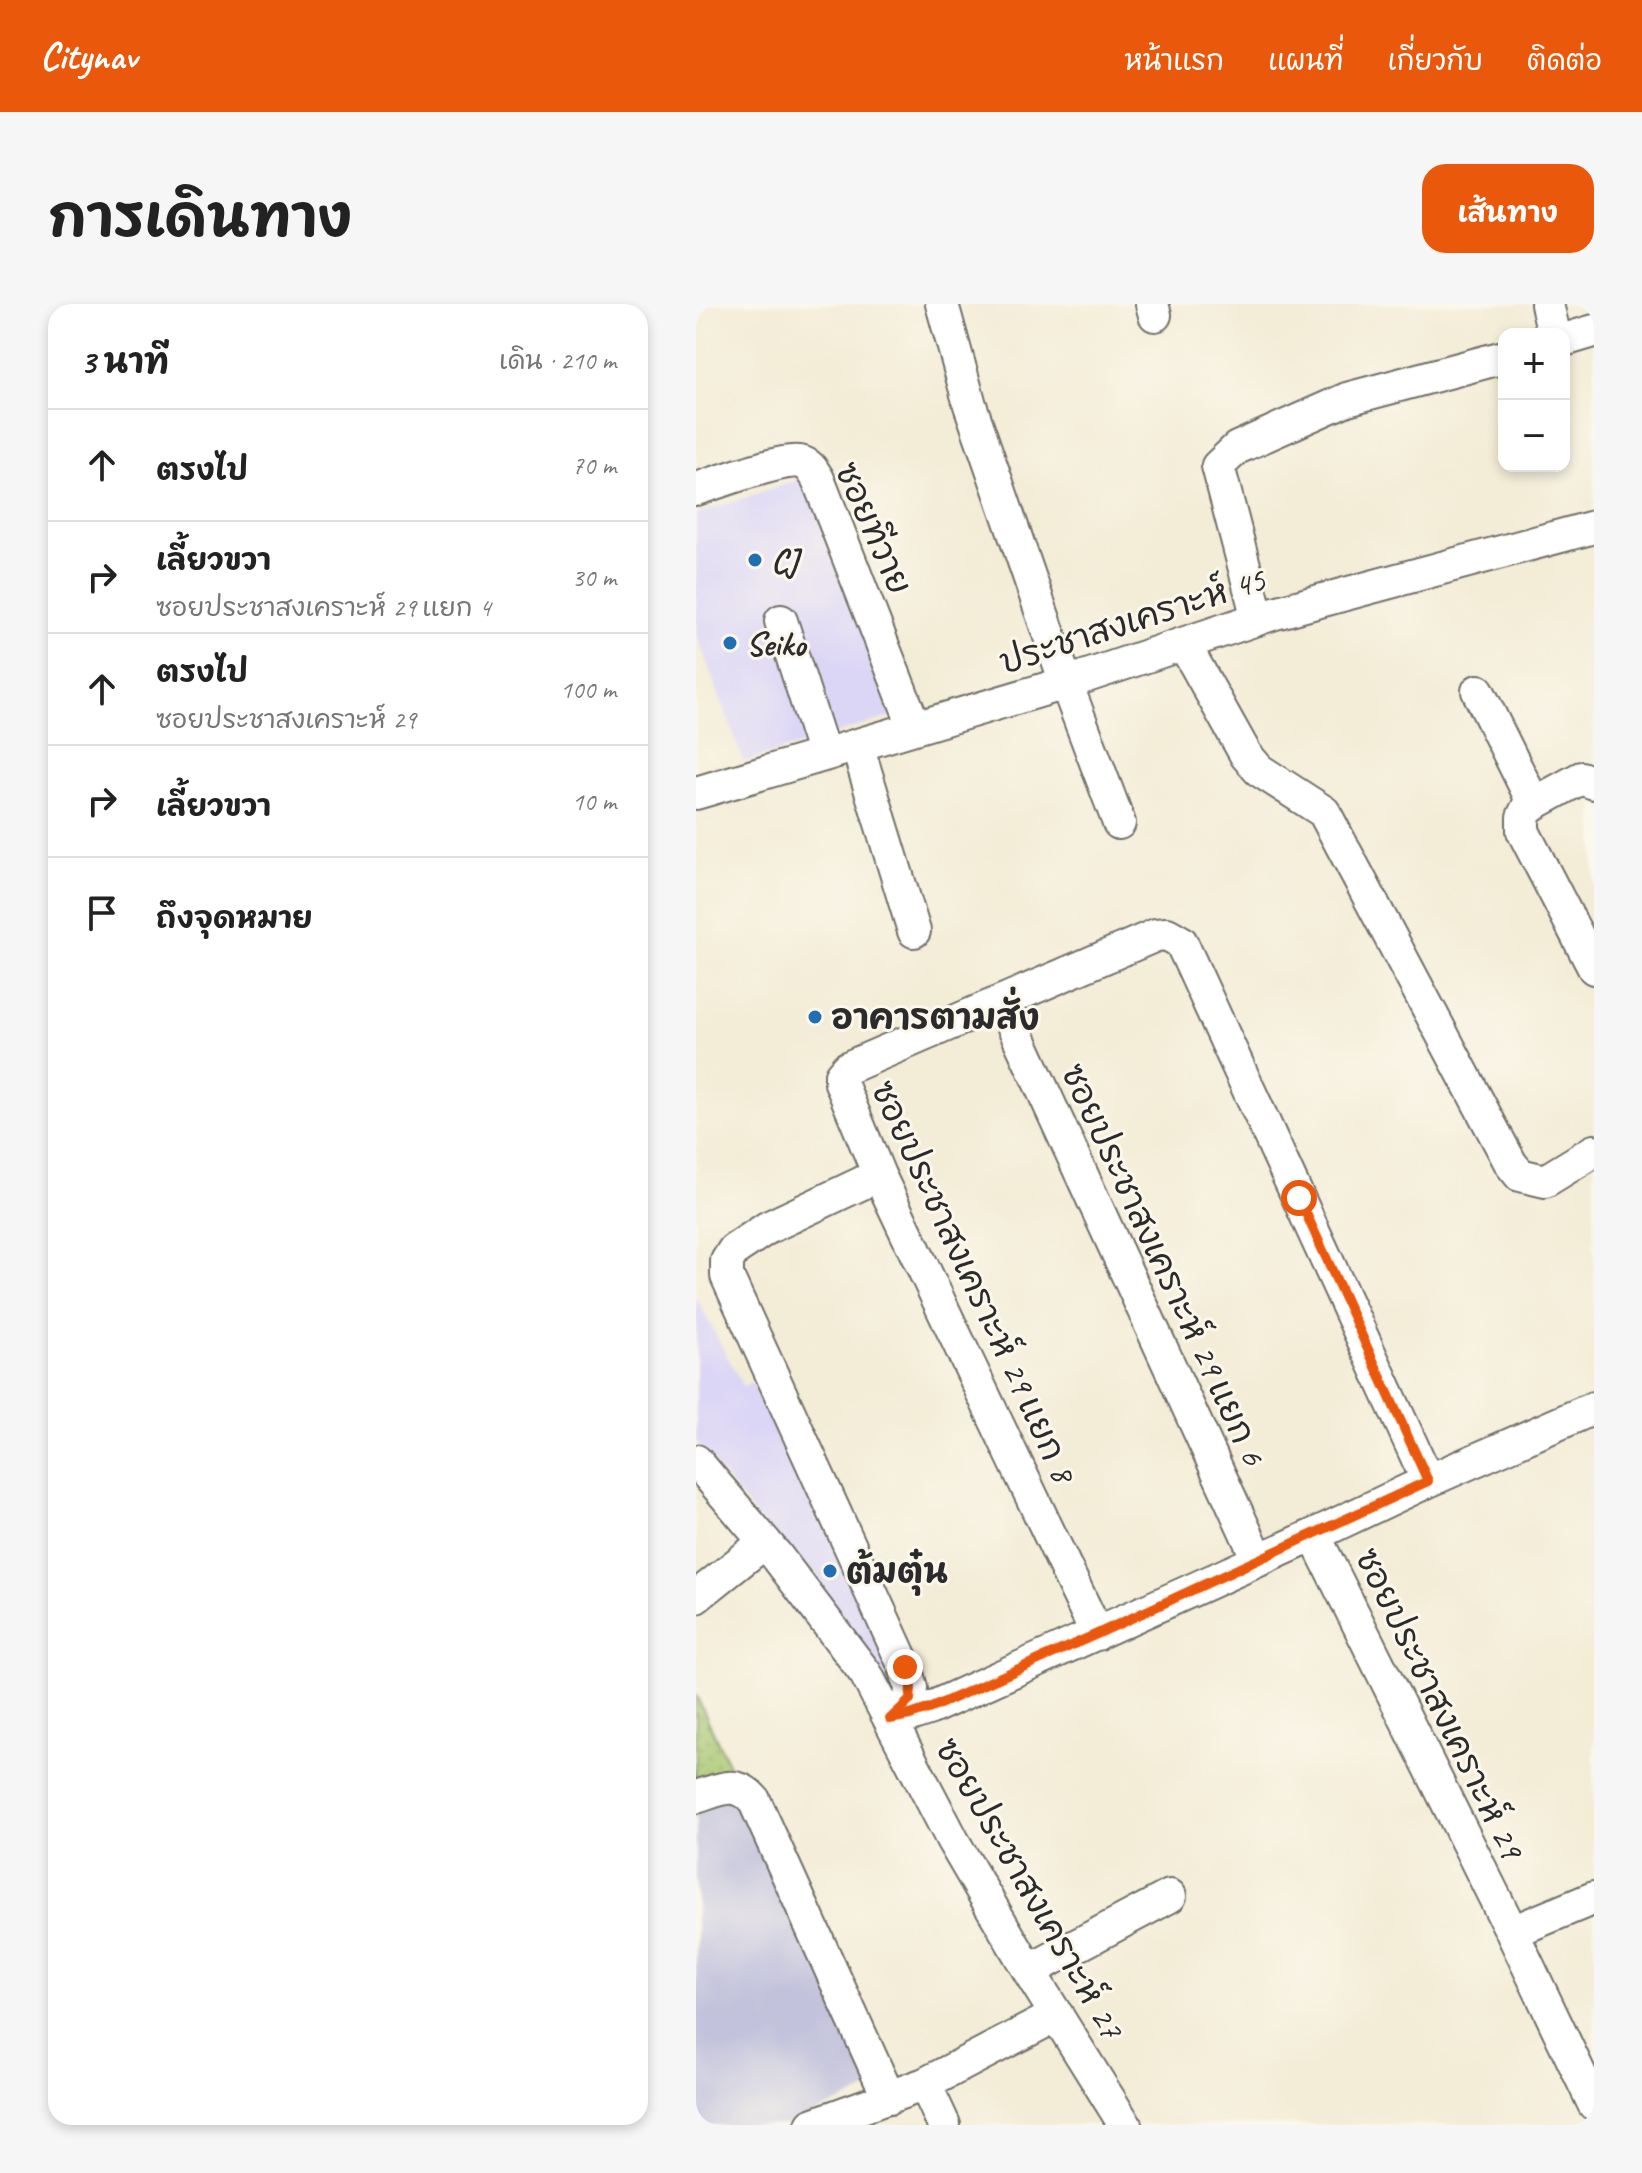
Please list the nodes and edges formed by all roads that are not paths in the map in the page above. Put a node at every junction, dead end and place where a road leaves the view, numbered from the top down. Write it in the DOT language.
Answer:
graph roads {
  1 [pos="942,304"];
  2 [pos="1547,304"];
  3 [pos="1553,328"];
  4 [pos="1594,331"];
  5 [pos="1570,338"];
  6 [pos="1498,359"];
  7 [pos="696,489"];
  8 [pos="1594,527"];
  9 [pos="1258,619"];
  10 [pos="781,621"];
  11 [pos="1184,644"];
  12 [pos="1066,683"];
  13 [pos="1478,691"];
  14 [pos="915,728"];
  15 [pos="857,745"];
  16 [pos="824,755"];
  17 [pos="1587,780"];
  18 [pos="696,793"];
  19 [pos="1534,804"];
  20 [pos="1119,823"];
  21 [pos="914,931"];
  22 [pos="1594,968"];
  23 [pos="1002,1001"];
  24 [pos="1594,1151"];
  25 [pos="879,1175"];
  26 [pos="1594,1408"];
  27 [pos="696,1461"];
  28 [pos="1428,1481"];
  29 [pos="1314,1535"];
  30 [pos="765,1542"];
  31 [pos="1258,1559"];
  32 [pos="696,1597"];
  33 [pos="1097,1634"];
  34 [pos="890,1719"];
  35 [pos="696,1797"];
  36 [pos="1170,1896"];
  37 [pos="1594,1898"];
  38 [pos="1512,1932"];
  39 [pos="1029,1971"];
  40 [pos="1057,2015"];
  41 [pos="925,2084"];
  42 [pos="889,2098"];
  43 [pos="1594,2104"];
  44 [pos="812,2125"];
  45 [pos="944,2125"];
  46 [pos="1125,2125"];
  1 -- 12 [label="street"];
  2 -- 3 [label="street"];
  4 -- 5 [label="street"];
  6 -- 9 [label="street"];
  7 -- 14 [label="street, ซอยทีวาย"];
  8 -- 9 [label="street, ประชาสงเคราะห์ 45"];
  9 -- 11 [label="street, ประชาสงเคราะห์ 45"];
  10 -- 16 [label="street"];
  11 -- 12 [label="street, ประชาสงเคราะห์ 45"];
  11 -- 24 [label="street"];
  12 -- 14 [label="street, ประชาสงเคราะห์ 45"];
  12 -- 20 [label="street"];
  13 -- 19 [label="street"];
  14 -- 15 [label="street, ประชาสงเคราะห์ 45"];
  15 -- 16 [label="street, ประชาสงเคราะห์ 45"];
  15 -- 21 [label="street"];
  16 -- 18 [label="street, ประชาสงเคราะห์ 45"];
  17 -- 19 [label="street"];
  19 -- 22 [label="street"];
  23 -- 25 [label="street, ซอยประชาสงเคราะห์ 29 แยก 8"];
  23 -- 28 [label="street"];
  23 -- 31 [label="street, ซอยประชาสงเคราะห์ 29 แยก 6"];
  25 -- 33 [label="street, ซอยประชาสงเคราะห์ 29 แยก 8"];
  25 -- 34 [label="street"];
  26 -- 28 [label="street"];
  27 -- 30 [label="street, ซอยประชาสงเคราะห์ 27"];
  28 -- 29 [label="street"];
  29 -- 31 [label="street, ซอยประชาสงเคราะห์ 29"];
  29 -- 38 [label="street, ซอยประชาสงเคราะห์ 29"];
  30 -- 32 [label="street"];
  30 -- 34 [label="street, ซอยประชาสงเคราะห์ 27"];
  31 -- 33 [label="street, ซอยประชาสงเคราะห์ 29"];
  33 -- 34 [label="street, ซอยประชาสงเคราะห์ 29"];
  34 -- 39 [label="street, ซอยประชาสงเคราะห์ 27"];
  35 -- 42 [label="street"];
  36 -- 39 [label="street"];
  37 -- 38 [label="street"];
  38 -- 43 [label="street, ซอยประชาสงเคราะห์ 29"];
  39 -- 40 [label="street, ซอยประชาสงเคราะห์ 27"];
  40 -- 41 [label="street"];
  40 -- 46 [label="street, ซอยประชาสงเคราะห์ 27"];
  41 -- 42 [label="street"];
  41 -- 45 [label="street"];
  42 -- 44 [label="street"];
}
